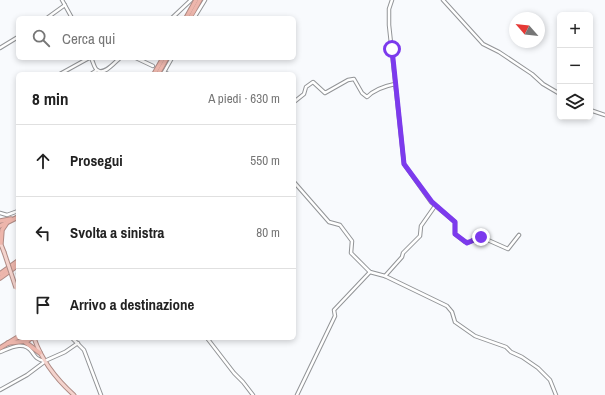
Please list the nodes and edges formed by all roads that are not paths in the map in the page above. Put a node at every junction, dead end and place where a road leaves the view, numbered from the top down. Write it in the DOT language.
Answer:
graph roads {
  1 [pos="62,0"];
  2 [pos="191,0"];
  3 [pos="196,0"];
  4 [pos="200,0"];
  5 [pos="205,0"];
  6 [pos="392,0"];
  7 [pos="443,0"];
  8 [pos="65,5"];
  9 [pos="50,16"];
  10 [pos="71,16"];
  11 [pos="174,16"];
  12 [pos="187,16"];
  13 [pos="191,16"];
  14 [pos="195,16"];
  15 [pos="16,38"];
  16 [pos="0,48"];
  17 [pos="86,60"];
  18 [pos="91,60"];
  19 [pos="118,60"];
  20 [pos="140,60"];
  21 [pos="162,60"];
  22 [pos="166,60"];
  23 [pos="171,60"];
  24 [pos="153,66"];
  25 [pos="97,70"];
  26 [pos="64,72"];
  27 [pos="94,72"];
  28 [pos="101,72"];
  29 [pos="101,72"];
  30 [pos="155,72"];
  31 [pos="159,72"];
  32 [pos="164,72"];
  33 [pos="395,84"];
  34 [pos="557,92"];
  35 [pos="296,100"];
  36 [pos="593,111"];
  37 [pos="605,115"];
  38 [pos="296,184"];
  39 [pos="435,206"];
  40 [pos="16,212"];
  41 [pos="0,213"];
  42 [pos="16,218"];
  43 [pos="12,219"];
  44 [pos="0,220"];
  45 [pos="6,224"];
  46 [pos="0,226"];
  47 [pos="519,235"];
  48 [pos="0,243"];
  49 [pos="16,265"];
  50 [pos="370,272"];
  51 [pos="0,274"];
  52 [pos="385,276"];
  53 [pos="0,278"];
  54 [pos="16,288"];
  55 [pos="16,338"];
  56 [pos="29,340"];
  57 [pos="34,340"];
  58 [pos="74,340"];
  59 [pos="209,340"];
  60 [pos="25,342"];
  61 [pos="8,343"];
  62 [pos="78,343"];
  63 [pos="0,348"];
  64 [pos="0,352"];
  65 [pos="40,354"];
  66 [pos="44,361"];
  67 [pos="0,390"];
  68 [pos="74,395"];
  69 [pos="102,395"];
  70 [pos="253,395"];
  71 [pos="297,395"];
  72 [pos="556,395"];
  1 -- 8 [label="street"];
  2 -- 11 [label="street"];
  3 -- 12 [label="highway"];
  4 -- 13 [label="highway"];
  5 -- 14 [label="street"];
  6 -- 33 [label="street"];
  7 -- 34 [label="street"];
  8 -- 9 [label="street"];
  8 -- 10 [label="street"];
  15 -- 16 [label="street"];
  17 -- 26 [label="street"];
  18 -- 25 [label="street"];
  19 -- 29 [label="street"];
  20 -- 24 [label="street"];
  21 -- 30 [label="highway"];
  22 -- 31 [label="highway"];
  23 -- 32 [label="street"];
  25 -- 27 [label="street"];
  25 -- 28 [label="street"];
  33 -- 35 [label="street"];
  33 -- 39 [label="street"];
  36 -- 37 [label="street"];
  38 -- 50 [label="street"];
  39 -- 47 [label="street"];
  39 -- 52 [label="street"];
  40 -- 41 [label="street"];
  42 -- 43 [label="highway"];
  43 -- 44 [label="highway"];
  43 -- 45 [label="highway"];
  45 -- 46 [label="highway"];
  45 -- 48 [label="highway"];
  48 -- 54 [label="main road, bridge"];
  49 -- 51 [label="highway"];
  49 -- 53 [label="highway"];
  50 -- 52 [label="street"];
  50 -- 71 [label="street"];
  52 -- 72 [label="street"];
  55 -- 61 [label="highway"];
  56 -- 60 [label="highway"];
  57 -- 65 [label="main road"];
  58 -- 62 [label="street"];
  59 -- 70 [label="street"];
  60 -- 61 [label="highway"];
  60 -- 65 [label="highway"];
  61 -- 63 [label="highway"];
  62 -- 66 [label="street"];
  62 -- 69 [label="street"];
  64 -- 66 [label="street"];
  65 -- 66 [label="main road"];
  66 -- 67 [label="street"];
  66 -- 68 [label="main road"];
}
